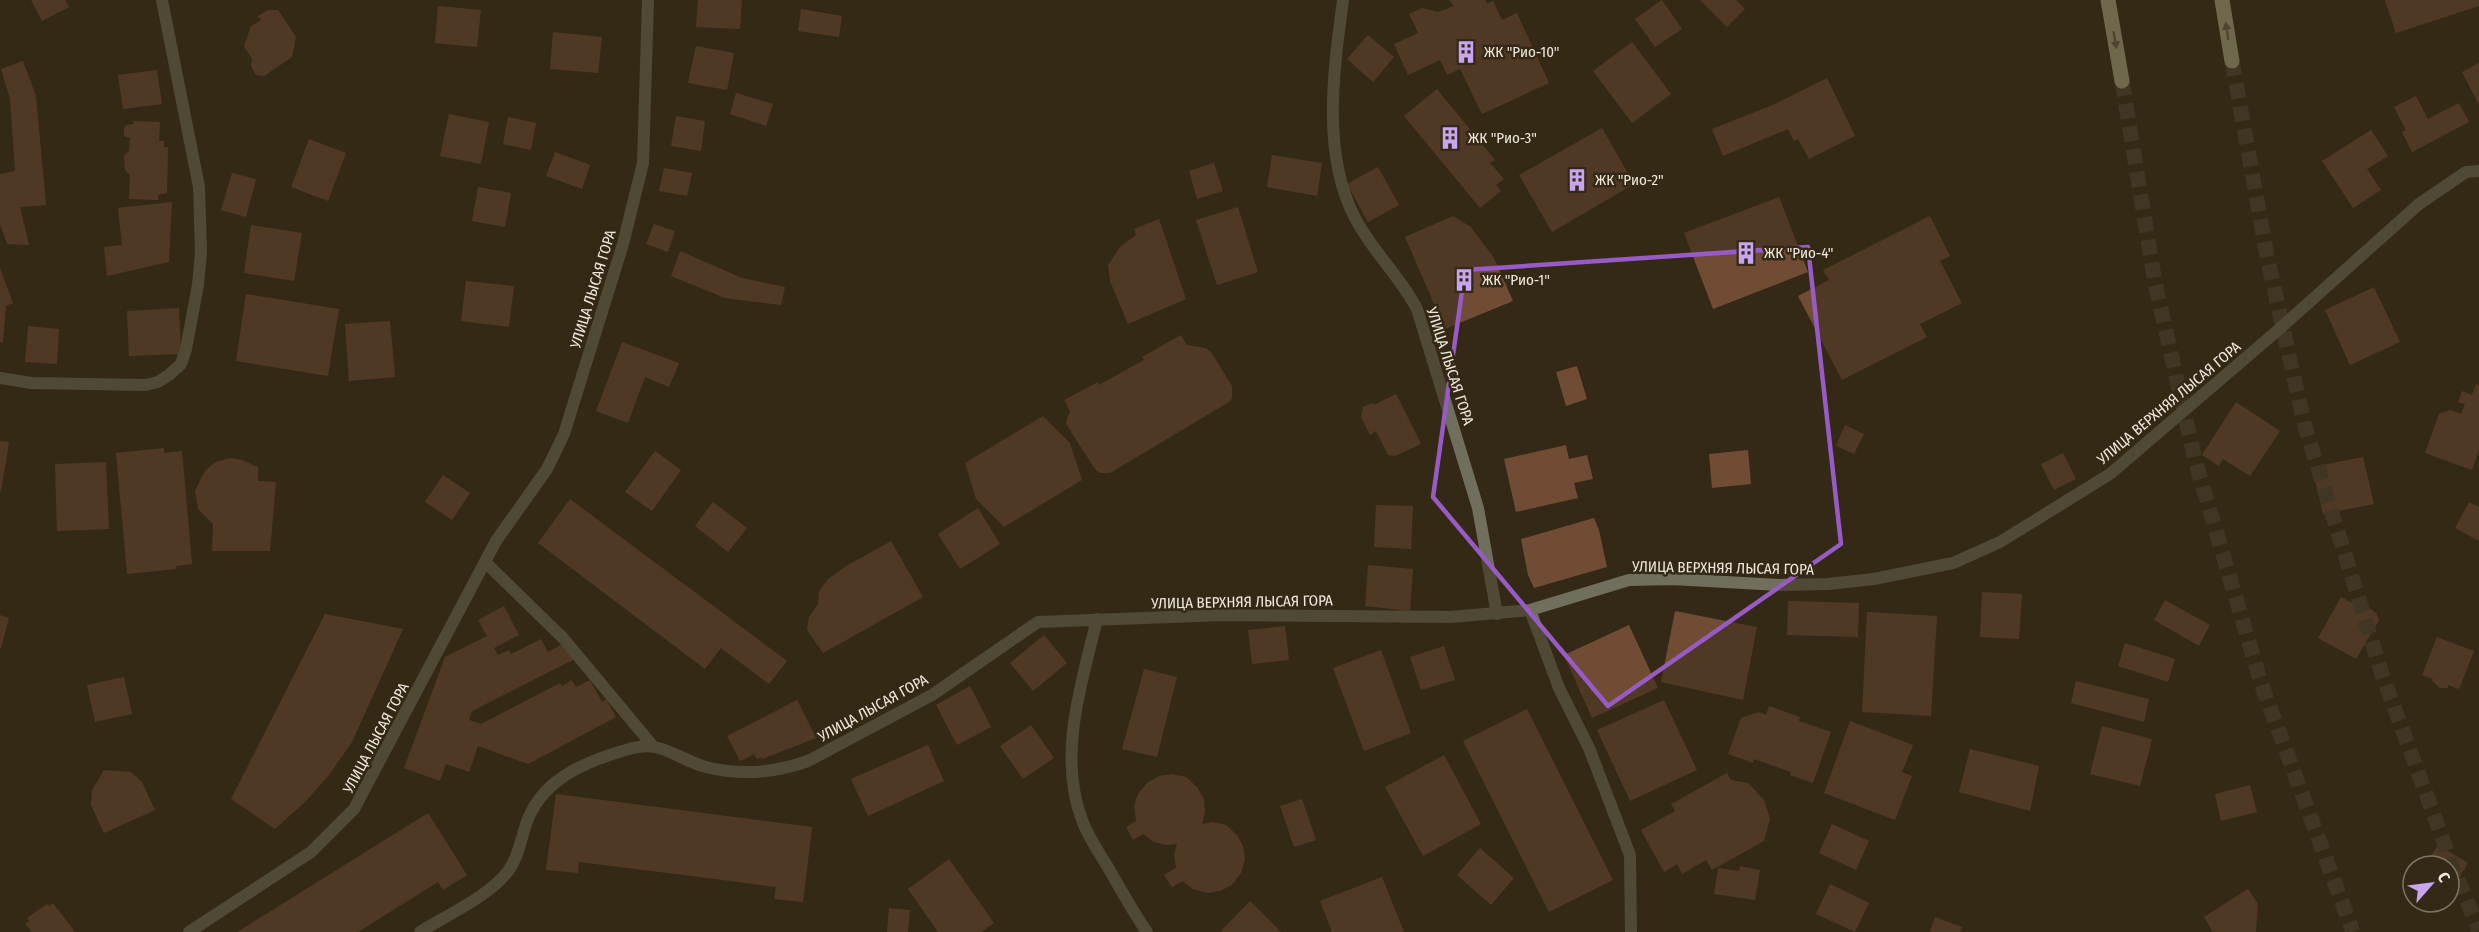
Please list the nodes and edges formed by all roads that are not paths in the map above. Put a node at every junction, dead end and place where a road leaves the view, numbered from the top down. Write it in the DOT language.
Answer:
graph roads {
  1 [pos="162,0"];
  2 [pos="648,0"];
  3 [pos="1343,0"];
  4 [pos="2108,0"];
  5 [pos="2222,0"];
  6 [pos="2232,61"];
  7 [pos="2122,81"];
  8 [pos="2479,171"];
  9 [pos="0,378"];
  10 [pos="485,562"];
  11 [pos="1530,610"];
  12 [pos="1497,614"];
  13 [pos="1097,619"];
  14 [pos="652,745"];
  15 [pos="189,932"];
  16 [pos="420,932"];
  17 [pos="1147,932"];
  18 [pos="1631,932"];
  1 -- 9 [label="street"];
  2 -- 10 [label="street, УЛИЦА ЛЫСАЯ ГОРА"];
  3 -- 12 [label="street, УЛИЦА ЛЫСАЯ ГОРА"];
  4 -- 7 [label="main road, one-way"];
  6 -- 5 [label="main road, one-way"];
  8 -- 11 [label="street, УЛИЦА ВЕРХНЯЯ ЛЫСАЯ ГОРА"];
  10 -- 14 [label="street, УЛИЦА ЛЫСАЯ ГОРА"];
  10 -- 15 [label="street, УЛИЦА ЛЫСАЯ ГОРА"];
  11 -- 12 [label="street, УЛИЦА ВЕРХНЯЯ ЛЫСАЯ ГОРА"];
  11 -- 18 [label="street"];
  12 -- 13 [label="street, УЛИЦА ВЕРХНЯЯ ЛЫСАЯ ГОРА"];
  13 -- 14 [label="street, УЛИЦА ЛЫСАЯ ГОРА"];
  13 -- 17 [label="street"];
  14 -- 16 [label="street"];
}
